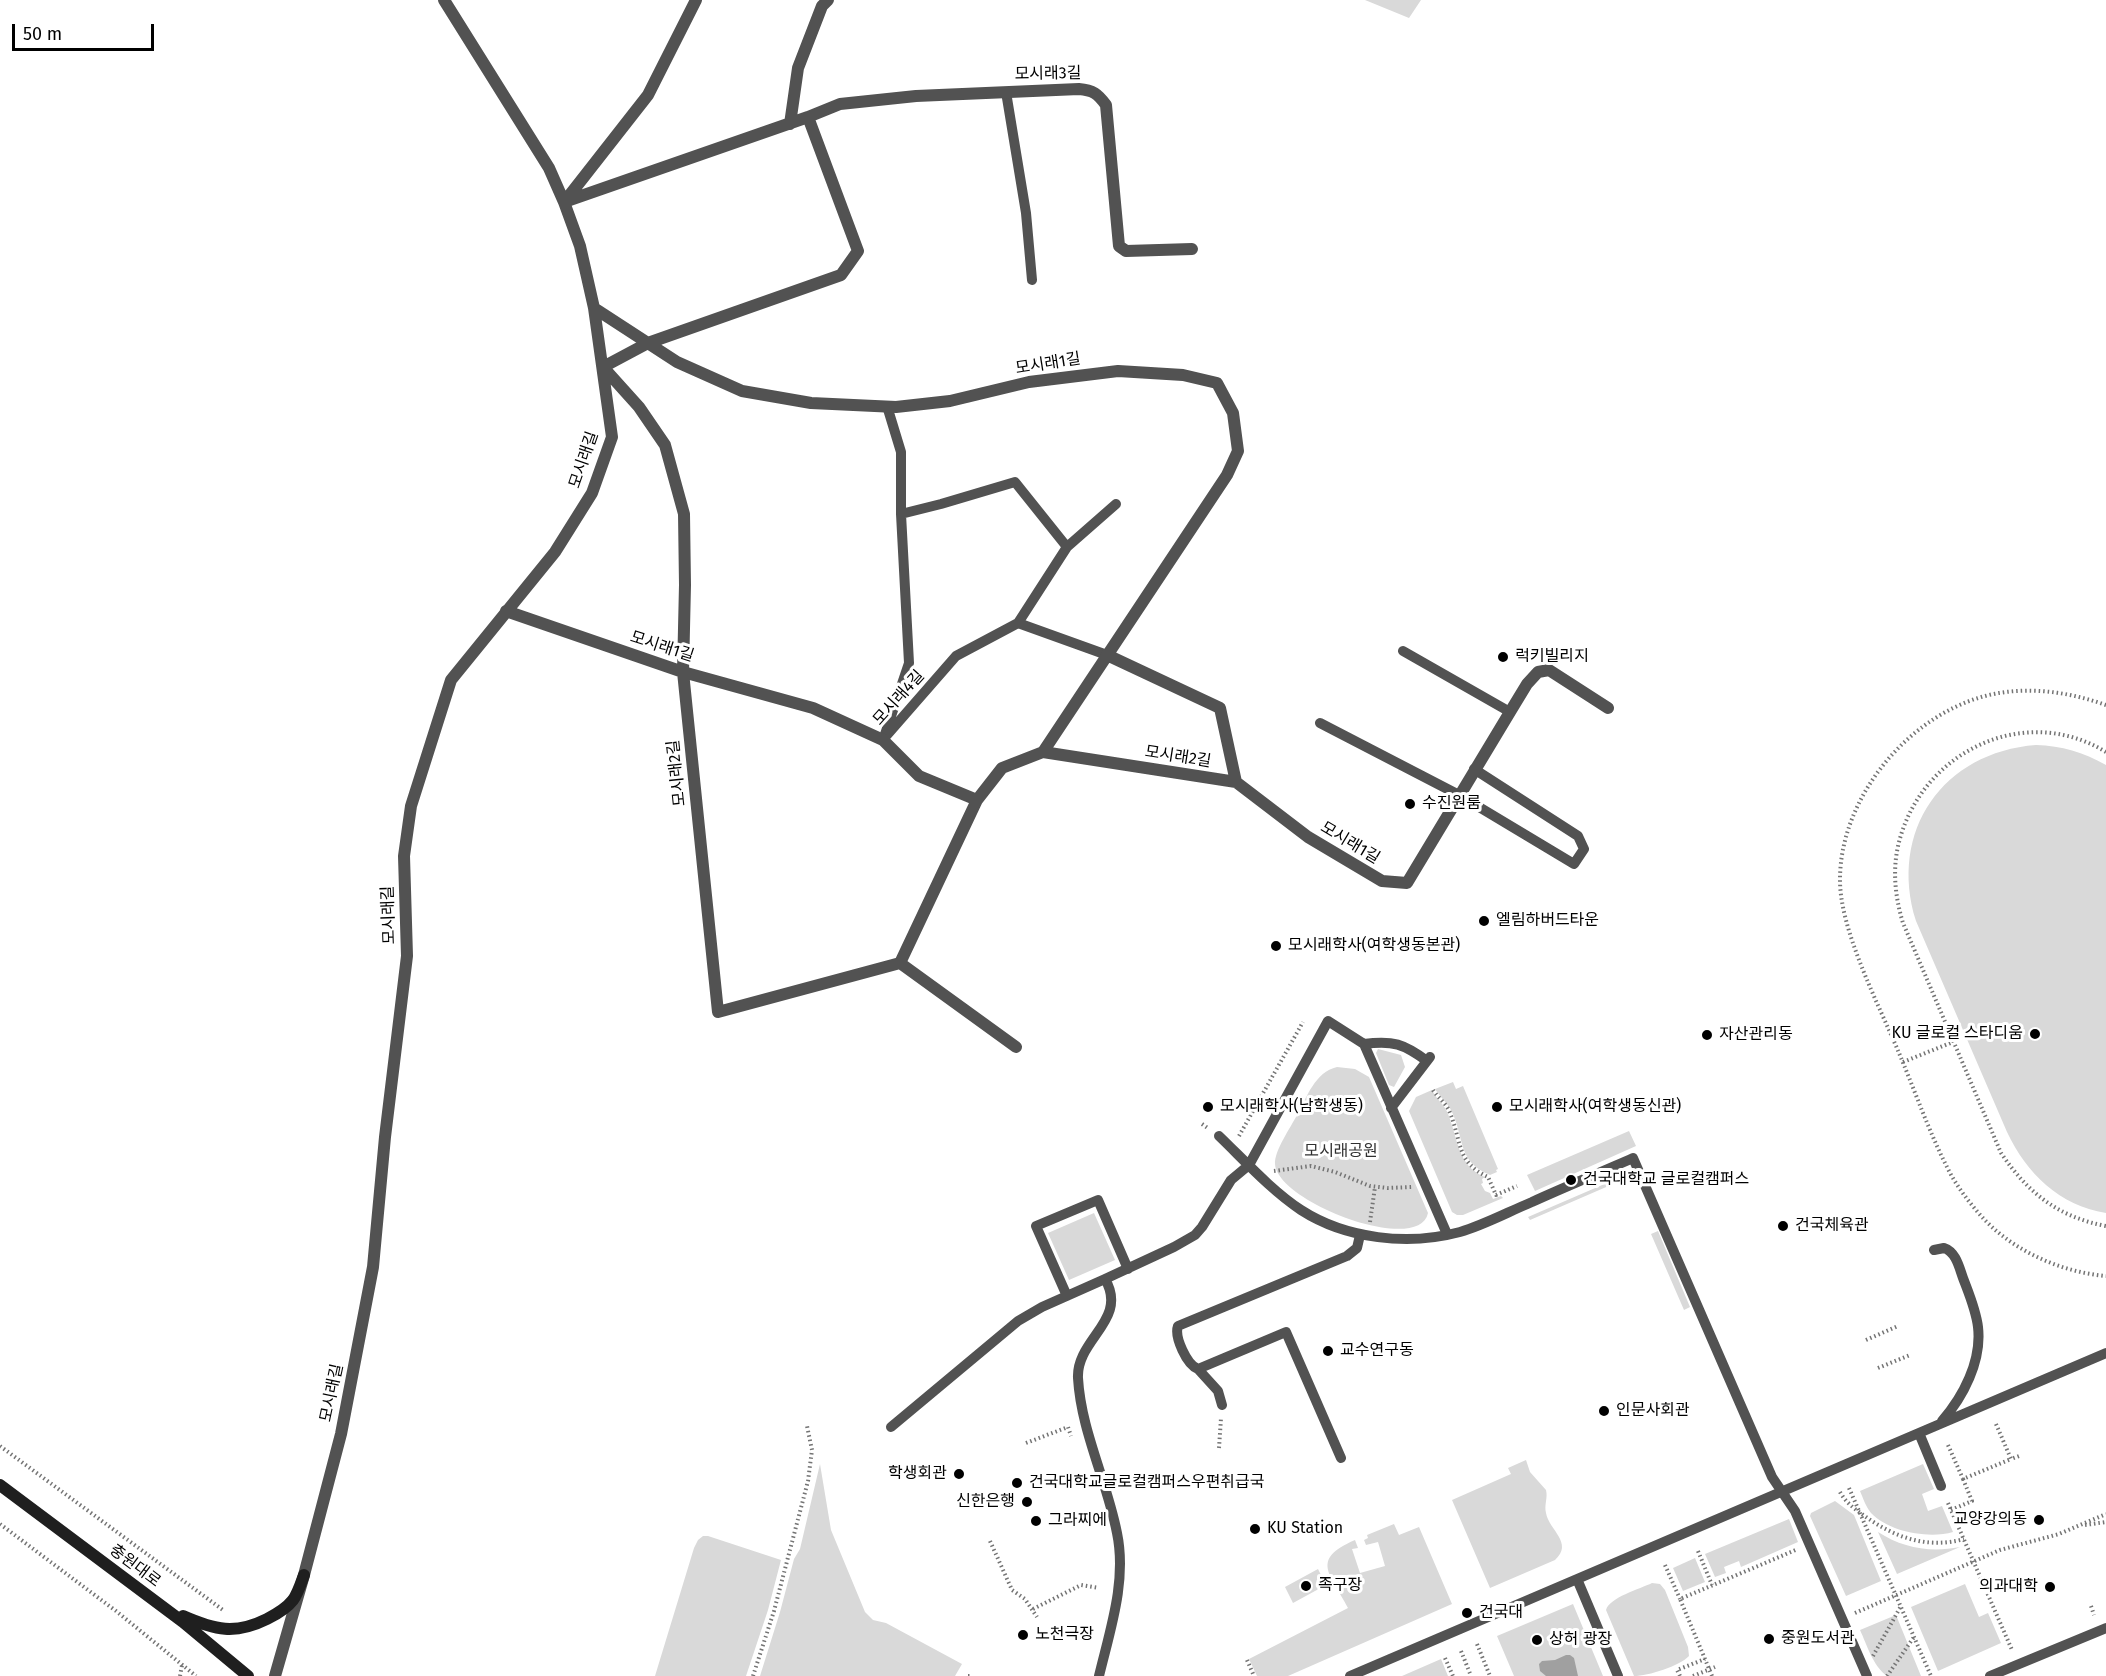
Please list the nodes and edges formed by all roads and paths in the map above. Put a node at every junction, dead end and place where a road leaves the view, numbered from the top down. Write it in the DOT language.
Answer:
graph roads {
  1 [pos="444,0"];
  2 [pos="696,0"];
  3 [pos="828,0"];
  4 [pos="1006,92"];
  5 [pos="808,117"];
  6 [pos="790,124"];
  7 [pos="564,202"];
  8 [pos="1192,249"];
  9 [pos="1032,280"];
  10 [pos="594,308"];
  11 [pos="648,344"];
  12 [pos="603,367"];
  13 [pos="887,406"];
  14 [pos="1116,504"];
  15 [pos="901,514"];
  16 [pos="1067,547"];
  17 [pos="506,611"];
  18 [pos="1018,623"];
  19 [pos="1403,651"];
  20 [pos="1107,655"];
  21 [pos="683,672"];
  22 [pos="2106,705"];
  23 [pos="1608,708"];
  24 [pos="1510,712"];
  25 [pos="1320,723"];
  26 [pos="883,740"];
  27 [pos="1043,752"];
  28 [pos="2106,752"];
  29 [pos="1474,770"];
  30 [pos="1236,782"];
  31 [pos="1459,795"];
  32 [pos="977,800"];
  33 [pos="900,963"];
  34 [pos="1303,1022"];
  35 [pos="1953,1042"];
  36 [pos="1364,1044"];
  37 [pos="1016,1047"];
  38 [pos="1903,1062"];
  39 [pos="1433,1090"];
  40 [pos="1391,1108"];
  41 [pos="1220,1136"];
  42 [pos="1231,1148"];
  43 [pos="1249,1165"];
  44 [pos="1276,1171"];
  45 [pos="1424,1183"];
  46 [pos="1517,1186"];
  47 [pos="1375,1187"];
  48 [pos="2106,1226"];
  49 [pos="1447,1234"];
  50 [pos="1364,1236"];
  51 [pos="1934,1250"];
  52 [pos="1128,1269"];
  53 [pos="2106,1276"];
  54 [pos="1105,1279"];
  55 [pos="1067,1296"];
  56 [pos="1898,1326"];
  57 [pos="1866,1340"];
  58 [pos="2106,1353"];
  59 [pos="1910,1355"];
  60 [pos="1878,1368"];
  61 [pos="1198,1369"];
  62 [pos="1222,1405"];
  63 [pos="1940,1424"];
  64 [pos="1996,1424"];
  65 [pos="807,1426"];
  66 [pos="891,1427"];
  67 [pos="1918,1433"];
  68 [pos="1071,1436"];
  69 [pos="1026,1443"];
  70 [pos="1948,1445"];
  71 [pos="0,1446"];
  72 [pos="1219,1448"];
  73 [pos="2019,1456"];
  74 [pos="1341,1458"];
  75 [pos="2011,1459"];
  76 [pos="1963,1479"];
  77 [pos="0,1485"];
  78 [pos="1941,1486"];
  79 [pos="1849,1488"];
  80 [pos="1783,1492"];
  81 [pos="1840,1492"];
  82 [pos="1948,1503"];
  83 [pos="1951,1510"];
  84 [pos="1860,1514"];
  85 [pos="2106,1514"];
  86 [pos="2106,1522"];
  87 [pos="0,1524"];
  88 [pos="2070,1530"];
  89 [pos="1964,1539"];
  90 [pos="990,1541"];
  91 [pos="1810,1544"];
  92 [pos="1698,1551"];
  93 [pos="1974,1562"];
  94 [pos="1665,1565"];
  95 [pos="304,1575"];
  96 [pos="1577,1578"];
  97 [pos="1712,1585"];
  98 [pos="1099,1588"];
  99 [pos="1896,1595"];
  100 [pos="1680,1599"];
  101 [pos="1901,1606"];
  102 [pos="2091,1606"];
  103 [pos="1033,1609"];
  104 [pos="167,1610"];
  105 [pos="223,1610"];
  106 [pos="2094,1615"];
  107 [pos="1849,1616"];
  108 [pos="1037,1617"];
  109 [pos="2106,1628"];
  110 [pos="1914,1637"];
  111 [pos="1476,1644"];
  112 [pos="2012,1650"];
  113 [pos="1461,1651"];
  114 [pos="1445,1658"];
  115 [pos="1705,1659"];
  116 [pos="1247,1660"];
  117 [pos="1870,1662"];
  118 [pos="182,1665"];
  119 [pos="1715,1667"];
  120 [pos="180,1676"];
  121 [pos="196,1676"];
  122 [pos="248,1676"];
  123 [pos="275,1676"];
  124 [pos="753,1676"];
  125 [pos="1099,1676"];
  126 [pos="1254,1676"];
  127 [pos="1350,1676"];
  128 [pos="1453,1676"];
  129 [pos="1472,1676"];
  130 [pos="1490,1676"];
  131 [pos="1618,1676"];
  132 [pos="1680,1676"];
  133 [pos="1693,1676"];
  134 [pos="1712,1676"];
  135 [pos="1867,1676"];
  136 [pos="1887,1676"];
  137 [pos="1931,1676"];
  138 [pos="1990,1676"];
  1 -- 7 [label="street, 모시래길"];
  2 -- 7 [label="street"];
  3 -- 6 [label="street"];
  4 -- 5 [label="street, 모시래3길"];
  4 -- 8 [label="street, 모시래3길"];
  4 -- 9 [label="lane"];
  5 -- 6 [label="street, 모시래3길"];
  5 -- 11 [label="street"];
  6 -- 7 [label="street, 모시래3길"];
  7 -- 10 [label="street, 모시래길"];
  10 -- 11 [label="street, 모시래1길"];
  10 -- 12 [label="street, 모시래길"];
  11 -- 12 [label="street"];
  11 -- 13 [label="street, 모시래1길"];
  12 -- 17 [label="street, 모시래길"];
  12 -- 21 [label="street, 모시래2길"];
  13 -- 15 [label="lane, 모시래4길"];
  13 -- 20 [label="street, 모시래1길"];
  14 -- 16 [label="lane, 모시래4길"];
  15 -- 16 [label="lane"];
  15 -- 26 [label="lane, 모시래4길"];
  16 -- 18 [label="lane, 모시래4길"];
  17 -- 21 [label="street, 모시래1길"];
  17 -- 95 [label="street, 모시래길"];
  18 -- 20 [label="lane"];
  18 -- 26 [label="lane, 모시래4길"];
  19 -- 24 [label="lane"];
  20 -- 27 [label="street, 모시래1길"];
  20 -- 30 [label="street"];
  21 -- 26 [label="street, 모시래1길"];
  21 -- 33 [label="street, 모시래2길"];
  22 -- 38 [label="path"];
  23 -- 24 [label="street, 모시래1길"];
  24 -- 29 [label="street, 모시래1길"];
  25 -- 31 [label="lane"];
  26 -- 32 [label="street, 모시래1길"];
  27 -- 30 [label="street, 모시래2길"];
  27 -- 32 [label="street"];
  28 -- 35 [label="path"];
  29 -- 31 [label="street, 모시래1길"];
  29 -- 31 [label="lane"];
  30 -- 31 [label="street, 모시래1길"];
  32 -- 33 [label="street"];
  33 -- 37 [label="street"];
  34 -- 42 [label="path"];
  35 -- 38 [label="path"];
  35 -- 48 [label="path"];
  36 -- 40 [label="lane"];
  36 -- 40 [label="lane"];
  36 -- 43 [label="lane"];
  38 -- 53 [label="path"];
  39 -- 46 [label="path"];
  40 -- 45 [label="lane"];
  41 -- 42 [label="lane"];
  42 -- 43 [label="lane"];
  43 -- 50 [label="lane"];
  43 -- 52 [label="lane"];
  44 -- 47 [label="path"];
  45 -- 47 [label="path"];
  45 -- 49 [label="lane"];
  47 -- 50 [label="path"];
  49 -- 50 [label="lane"];
  49 -- 80 [label="lane"];
  50 -- 61 [label="lane"];
  51 -- 63 [label="lane"];
  52 -- 54 [label="lane"];
  52 -- 55 [label="lane"];
  54 -- 55 [label="lane"];
  54 -- 125 [label="lane"];
  55 -- 66 [label="lane"];
  56 -- 57 [label="path"];
  58 -- 63 [label="lane"];
  59 -- 60 [label="path"];
  61 -- 62 [label="lane"];
  61 -- 74 [label="lane"];
  62 -- 72 [label="path"];
  63 -- 67 [label="lane"];
  64 -- 75 [label="path"];
  65 -- 124 [label="path"];
  67 -- 78 [label="lane"];
  67 -- 80 [label="lane"];
  68 -- 69 [label="path"];
  70 -- 76 [label="path"];
  71 -- 105 [label="path, 충원대로"];
  73 -- 75 [label="path"];
  75 -- 76 [label="path"];
  76 -- 83 [label="path"];
  77 -- 104 [label="street, 충원대로"];
  79 -- 84 [label="path"];
  80 -- 91 [label="lane"];
  80 -- 96 [label="lane"];
  81 -- 84 [label="path"];
  82 -- 83 [label="path"];
  83 -- 89 [label="path"];
  84 -- 89 [label="path"];
  84 -- 99 [label="path"];
  85 -- 88 [label="path"];
  86 -- 88 [label="path"];
  87 -- 118 [label="path"];
  88 -- 93 [label="path"];
  89 -- 93 [label="path"];
  90 -- 103 [label="path"];
  91 -- 97 [label="path"];
  91 -- 135 [label="lane"];
  92 -- 97 [label="path"];
  93 -- 99 [label="path"];
  93 -- 112 [label="path"];
  94 -- 100 [label="path"];
  95 -- 104 [label="street"];
  95 -- 123 [label="street, 모시래길"];
  96 -- 127 [label="lane"];
  96 -- 131 [label="lane"];
  97 -- 100 [label="path"];
  98 -- 103 [label="path"];
  99 -- 101 [label="path"];
  99 -- 107 [label="path"];
  100 -- 115 [label="path"];
  101 -- 110 [label="path"];
  101 -- 117 [label="path"];
  102 -- 106 [label="path"];
  103 -- 108 [label="path"];
  104 -- 122 [label="street, 충원대로"];
  109 -- 138 [label="lane"];
  110 -- 136 [label="path"];
  110 -- 137 [label="path"];
  111 -- 130 [label="path"];
  113 -- 129 [label="path"];
  114 -- 128 [label="path"];
  115 -- 132 [label="path"];
  115 -- 134 [label="path"];
  116 -- 126 [label="path"];
  118 -- 120 [label="path"];
  118 -- 121 [label="path"];
  119 -- 133 [label="path, bridge"];
}
